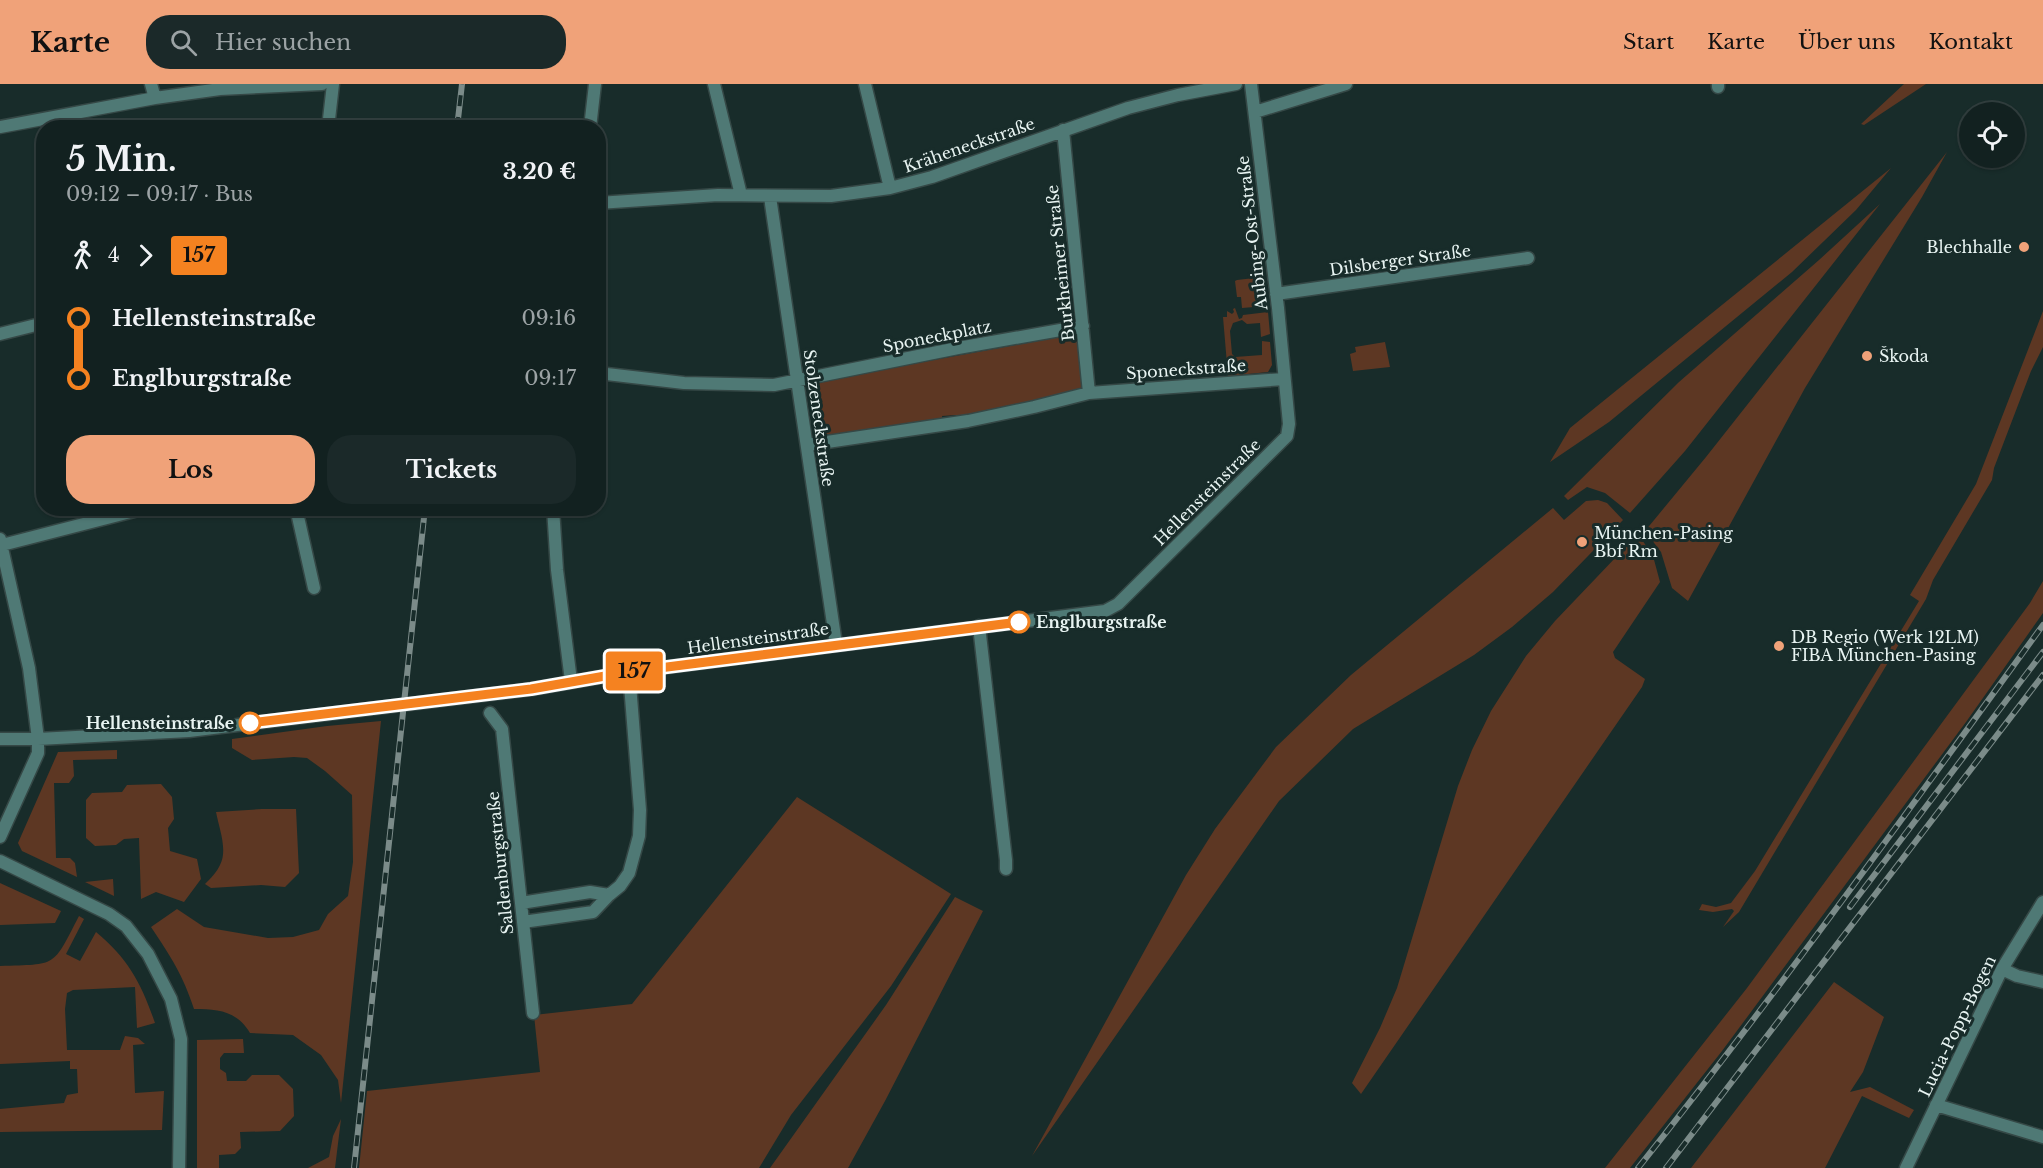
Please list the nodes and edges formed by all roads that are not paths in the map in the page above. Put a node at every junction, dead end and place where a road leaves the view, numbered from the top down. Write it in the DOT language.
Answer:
graph roads {
  1 [pos="151,84"];
  2 [pos="322,84"];
  3 [pos="333,84"];
  4 [pos="595,84"];
  5 [pos="714,84"];
  6 [pos="865,84"];
  7 [pos="1236,84"];
  8 [pos="1251,84"];
  9 [pos="1346,84"];
  10 [pos="232,86"];
  11 [pos="155,98"];
  12 [pos="1255,112"];
  13 [pos="36,120"];
  14 [pos="37,120"];
  15 [pos="329,120"];
  16 [pos="591,120"];
  17 [pos="0,127"];
  18 [pos="1063,130"];
  19 [pos="890,188"];
  20 [pos="741,195"];
  21 [pos="770,197"];
  22 [pos="606,201"];
  23 [pos="1528,258"];
  24 [pos="1276,294"];
  25 [pos="36,325"];
  26 [pos="1083,326"];
  27 [pos="0,334"];
  28 [pos="606,374"];
  29 [pos="1284,379"];
  30 [pos="797,380"];
  31 [pos="1089,393"];
  32 [pos="807,444"];
  33 [pos="112,516"];
  34 [pos="298,516"];
  35 [pos="553,516"];
  36 [pos="1,542"];
  37 [pos="314,588"];
  38 [pos="979,626"];
  39 [pos="836,644"];
  40 [pos="628,672"];
  41 [pos="571,681"];
  42 [pos="490,713"];
  43 [pos="0,739"];
  44 [pos="38,739"];
  45 [pos="0,837"];
  46 [pos="0,861"];
  47 [pos="1006,869"];
  48 [pos="609,895"];
  49 [pos="2043,902"];
  50 [pos="521,903"];
  51 [pos="523,922"];
  52 [pos="2002,969"];
  53 [pos="2043,982"];
  54 [pos="533,1013"];
  55 [pos="1936,1105"];
  56 [pos="2043,1137"];
  57 [pos="179,1168"];
  58 [pos="1905,1168"];
  1 -- 11 [label="street"];
  2 -- 10 [label="street"];
  3 -- 15 [label="street"];
  4 -- 16 [label="street"];
  5 -- 20 [label="street"];
  6 -- 19 [label="street"];
  7 -- 18 [label="street, Kräheneckstraße"];
  8 -- 12 [label="street, Aubing-Ost-Straße"];
  9 -- 12 [label="street"];
  10 -- 11 [label="street"];
  11 -- 14 [label="street"];
  12 -- 24 [label="street, Aubing-Ost-Straße"];
  13 -- 17 [label="street"];
  18 -- 19 [label="street, Kräheneckstraße"];
  18 -- 26 [label="street, Burkheimer Straße"];
  19 -- 21 [label="street, Kräheneckstraße"];
  20 -- 21 [label="street, Kräheneckstraße"];
  20 -- 22 [label="street, Kräheneckstraße"];
  21 -- 30 [label="street, Stolzeneckstraße"];
  23 -- 24 [label="street, Dilsberger Straße"];
  24 -- 29 [label="street, Aubing-Ost-Straße"];
  25 -- 27 [label="street"];
  26 -- 30 [label="street, Sponeckplatz"];
  26 -- 31 [label="street, Burkheimer Straße"];
  28 -- 30 [label="street, Sponeckplatz"];
  29 -- 31 [label="street, Sponeckstraße"];
  29 -- 38 [label="street, Hellensteinstraße"];
  30 -- 32 [label="street, Stolzeneckstraße"];
  31 -- 32 [label="street"];
  32 -- 39 [label="street, Stolzeneckstraße"];
  33 -- 36 [label="street"];
  34 -- 37 [label="street"];
  35 -- 41 [label="street"];
  36 -- 44 [label="street"];
  38 -- 39 [label="street, Hellensteinstraße"];
  38 -- 47 [label="street"];
  39 -- 40 [label="street, Hellensteinstraße"];
  40 -- 41 [label="street, Hellensteinstraße"];
  40 -- 48 [label="street"];
  41 -- 44 [label="street, Hellensteinstraße"];
  42 -- 50 [label="street, Saldenburgstraße"];
  43 -- 44 [label="street, Hellensteinstraße"];
  44 -- 45 [label="street"];
  46 -- 57 [label="street"];
  48 -- 50 [label="street"];
  48 -- 51 [label="street"];
  49 -- 52 [label="street, Lucia-Popp-Bogen"];
  50 -- 51 [label="street, Saldenburgstraße"];
  51 -- 54 [label="street, Saldenburgstraße"];
  52 -- 53 [label="street"];
  52 -- 55 [label="street, Lucia-Popp-Bogen"];
  55 -- 56 [label="street"];
  55 -- 58 [label="street, Lucia-Popp-Bogen"];
}
